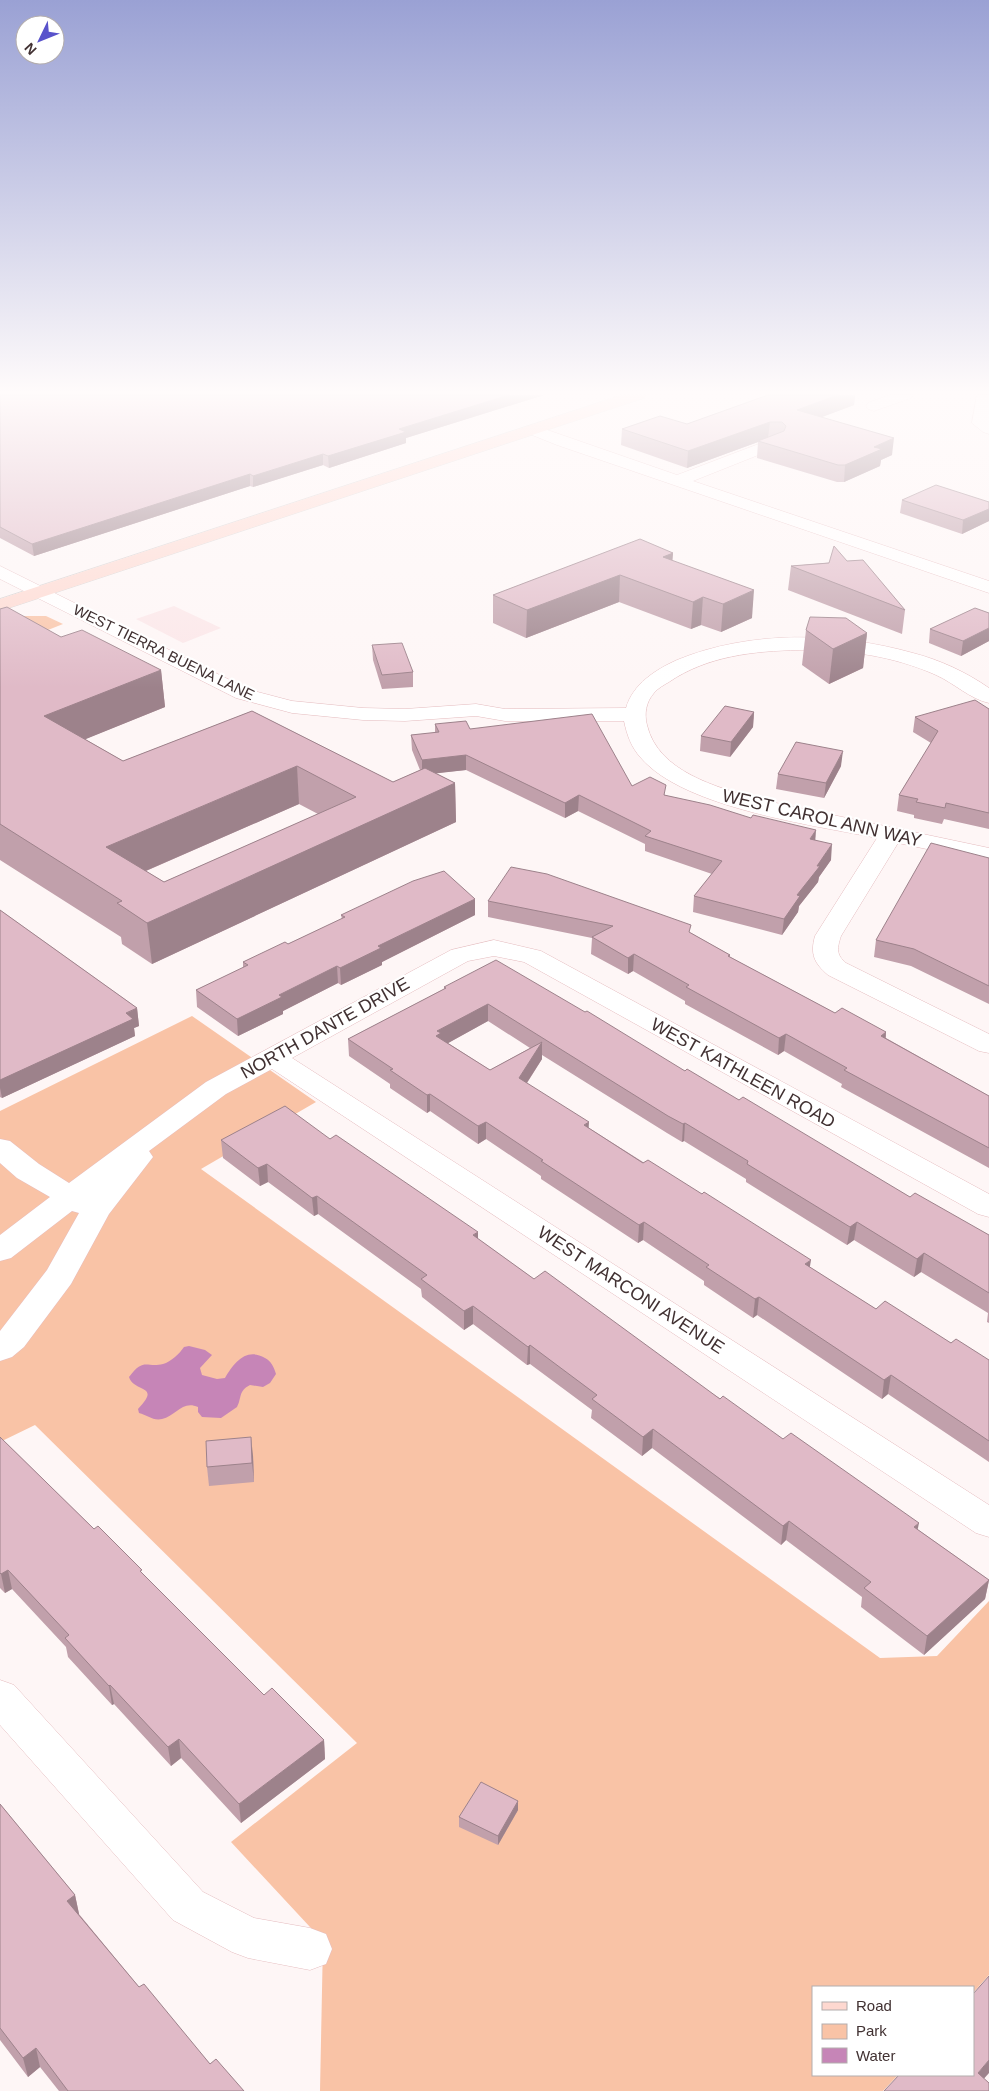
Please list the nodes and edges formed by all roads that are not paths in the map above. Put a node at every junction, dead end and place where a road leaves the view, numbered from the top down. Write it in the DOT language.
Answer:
graph roads {
  1 [pos="343,493"];
  2 [pos="711,493"];
  3 [pos="0,572"];
  4 [pos="989,587"];
  5 [pos="40,592"];
  6 [pos="0,605"];
  7 [pos="989,697"];
  8 [pos="637,707"];
  9 [pos="891,835"];
  10 [pos="989,855"];
  11 [pos="494,948"];
  12 [pos="989,1044"];
  13 [pos="272,1057"];
  14 [pos="164,1125"];
  15 [pos="0,1148"];
  16 [pos="69,1197"];
  17 [pos="989,1207"];
  18 [pos="96,1210"];
  19 [pos="0,1252"];
  20 [pos="0,1349"];
  21 [pos="989,1523"];
  22 [pos="0,1697"];
  23 [pos="310,1949"];
  1 -- 5 [label="main road"];
  2 -- 4 [label="street"];
  3 -- 5 [label="street, WEST TIERRA BUENA LANE"];
  5 -- 6 [label="main road"];
  5 -- 8 [label="street, WEST TIERRA BUENA LANE"];
  7 -- 8 [label="street"];
  8 -- 9 [label="street, WEST CAROL ANN WAY"];
  9 -- 10 [label="street, WEST CAROL ANN WAY"];
  9 -- 12 [label="street"];
  11 -- 13 [label="street, NORTH DANTE DRIVE"];
  11 -- 17 [label="street, WEST KATHLEEN ROAD"];
  13 -- 14 [label="street, NORTH DANTE DRIVE"];
  13 -- 21 [label="street, WEST MARCONI AVENUE"];
  14 -- 16 [label="street, NORTH DANTE DRIVE"];
  14 -- 18 [label="street, NORTH DANTE DRIVE"];
  15 -- 16 [label="street"];
  16 -- 18 [label="street"];
  16 -- 19 [label="street, NORTH DANTE DRIVE"];
  18 -- 20 [label="street, NORTH DANTE DRIVE"];
  22 -- 23 [label="street"];
}
